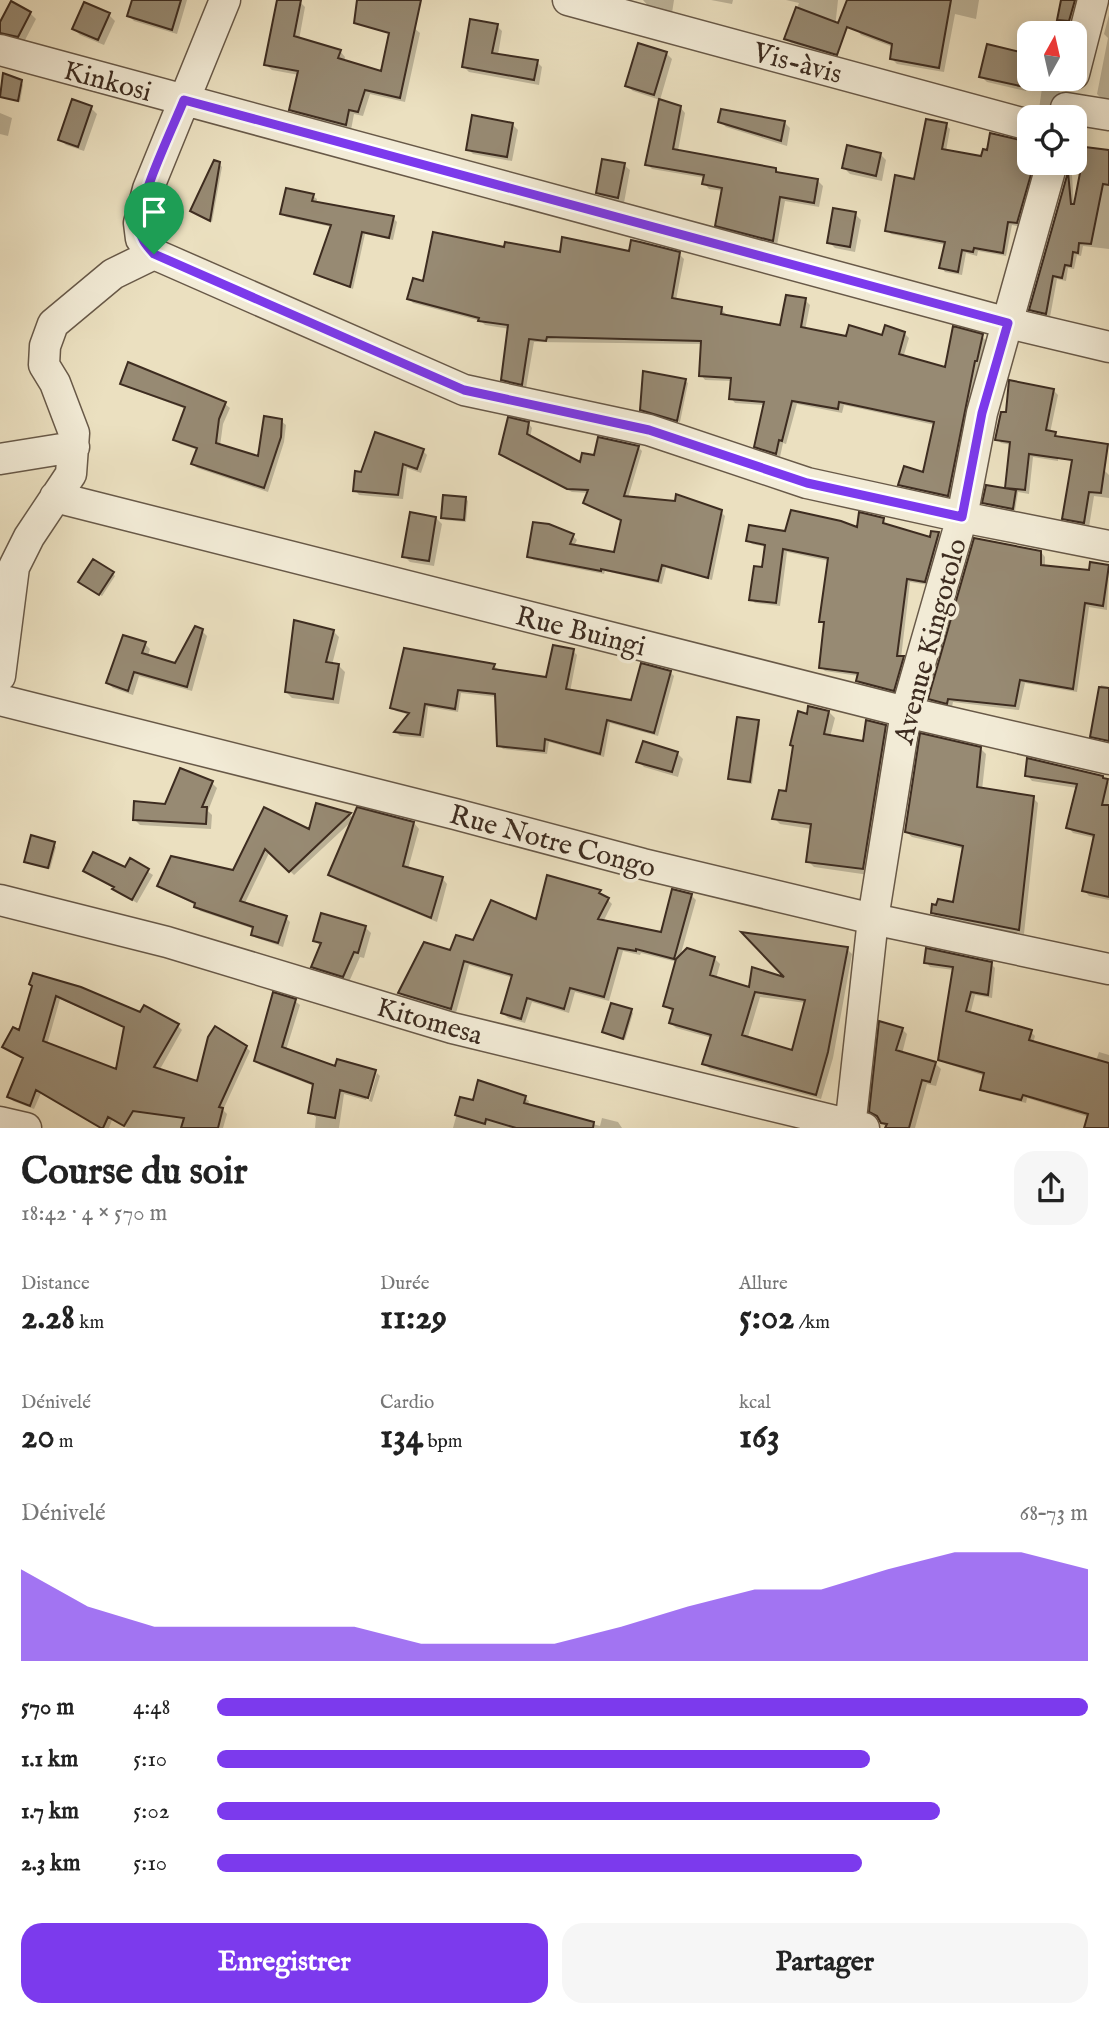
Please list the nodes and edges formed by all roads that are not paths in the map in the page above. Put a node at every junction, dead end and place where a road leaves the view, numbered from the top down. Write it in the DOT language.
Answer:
graph roads {
  1 [pos="225,0"];
  2 [pos="568,0"];
  3 [pos="1093,0"];
  4 [pos="1087,24"];
  5 [pos="0,51"];
  6 [pos="184,100"];
  7 [pos="1087,114"];
  8 [pos="1109,115"];
  9 [pos="1017,122"];
  10 [pos="1049,175"];
  11 [pos="154,254"];
  12 [pos="1008,323"];
  13 [pos="1109,347"];
  14 [pos="74,447"];
  15 [pos="0,459"];
  16 [pos="55,497"];
  17 [pos="962,517"];
  18 [pos="1109,546"];
  19 [pos="0,676"];
  20 [pos="0,700"];
  21 [pos="906,712"];
  22 [pos="1109,759"];
  23 [pos="0,900"];
  24 [pos="873,919"];
  25 [pos="1109,969"];
  26 [pos="0,1122"];
  27 [pos="855,1127"];
  28 [pos="26,1128"];
  1 -- 6 [label="street"];
  2 -- 9 [label="street, Vis-àvis"];
  3 -- 4 [label="street"];
  5 -- 6 [label="street, Kinkosi"];
  6 -- 11 [label="street"];
  6 -- 12 [label="street, Kinkosi"];
  7 -- 8 [label="street"];
  10 -- 12 [label="street, Avenue Kingotolo"];
  11 -- 14 [label="street"];
  11 -- 17 [label="street"];
  12 -- 13 [label="street, Kinkosi"];
  12 -- 17 [label="street, Avenue Kingotolo"];
  14 -- 15 [label="street"];
  14 -- 16 [label="street"];
  16 -- 19 [label="street"];
  16 -- 21 [label="street, Rue Buingi"];
  17 -- 18 [label="street"];
  17 -- 21 [label="street, Avenue Kingotolo"];
  20 -- 24 [label="street, Rue Notre Congo"];
  21 -- 22 [label="street, Rue Buingi"];
  21 -- 24 [label="street, Avenue Kingotolo"];
  23 -- 27 [label="street, Kitomesa"];
  24 -- 25 [label="street, Rue Notre Congo"];
  24 -- 27 [label="street, Avenue Kingotolo"];
  26 -- 28 [label="street"];
}
